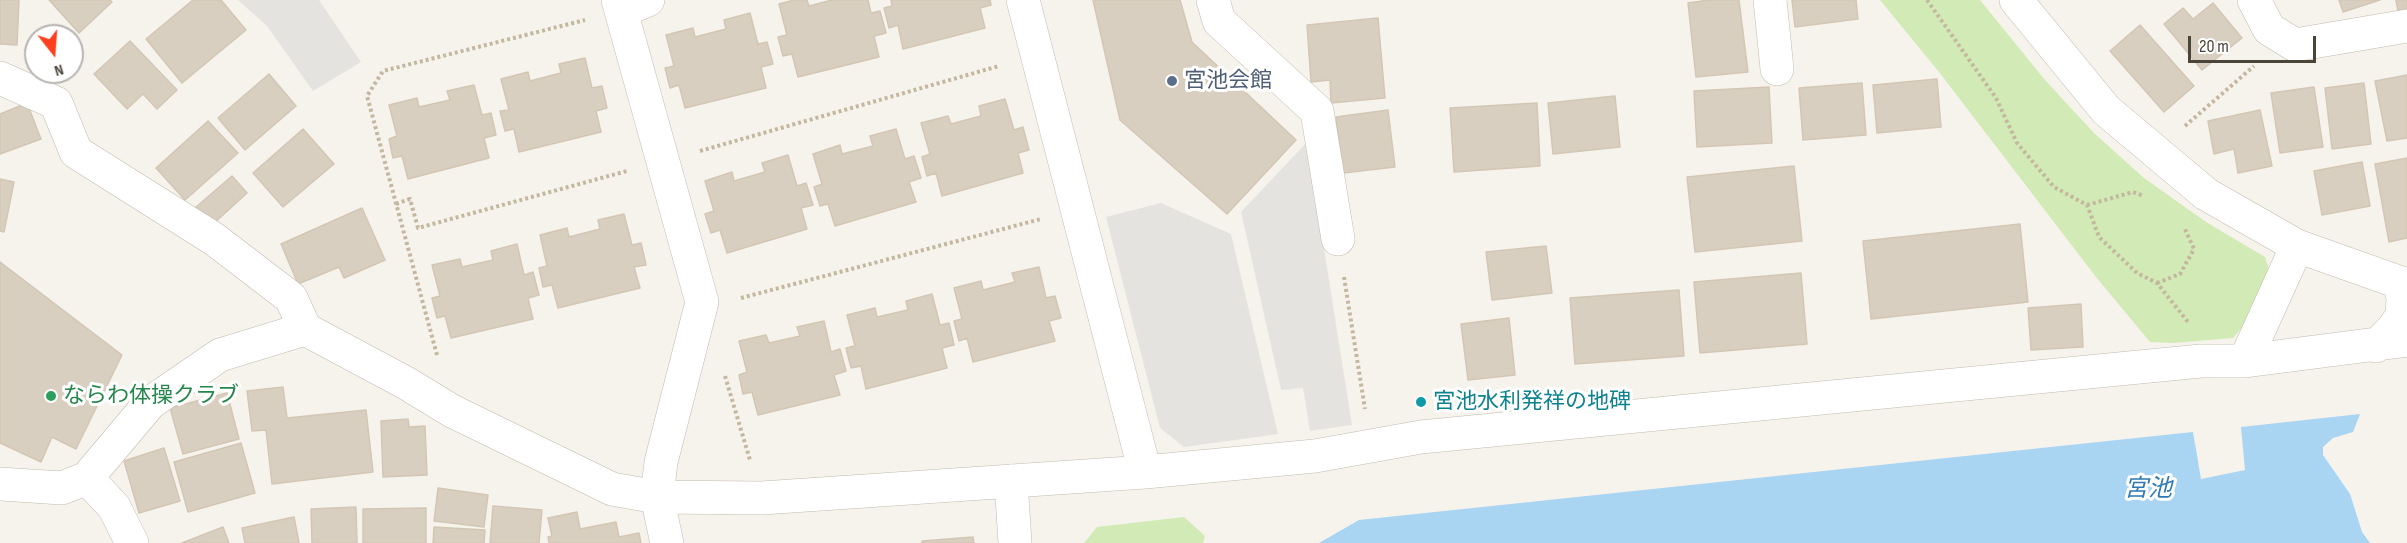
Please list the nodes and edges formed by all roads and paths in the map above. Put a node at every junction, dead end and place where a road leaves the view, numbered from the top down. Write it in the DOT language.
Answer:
graph roads {
  1 [pos="1023,0"];
  2 [pos="1213,0"];
  3 [pos="1770,0"];
  4 [pos="1928,0"];
  5 [pos="2016,0"];
  6 [pos="2253,0"];
  7 [pos="629,4"];
  8 [pos="2407,26"];
  9 [pos="1037,55"];
  10 [pos="2258,63"];
  11 [pos="1777,69"];
  12 [pos="0,78"];
  13 [pos="2183,128"];
  14 [pos="663,161"];
  15 [pos="2153,198"];
  16 [pos="396,204"];
  17 [pos="2086,205"];
  18 [pos="1077,210"];
  19 [pos="2183,224"];
  20 [pos="1338,239"];
  21 [pos="2297,246"];
  22 [pos="2157,283"];
  23 [pos="2404,285"];
  24 [pos="702,302"];
  25 [pos="304,329"];
  26 [pos="2193,329"];
  27 [pos="2391,343"];
  28 [pos="2245,361"];
  29 [pos="722,368"];
  30 [pos="452,411"];
  31 [pos="1370,446"];
  32 [pos="1145,472"];
  33 [pos="87,478"];
  34 [pos="1011,481"];
  35 [pos="0,484"];
  36 [pos="657,497"];
  37 [pos="762,498"];
  38 [pos="132,543"];
  39 [pos="667,543"];
  40 [pos="1016,543"];
  1 -- 9 [label="street"];
  2 -- 20 [label="street"];
  3 -- 11 [label="street"];
  4 -- 17 [label="path"];
  5 -- 21 [label="street"];
  6 -- 8 [label="street"];
  7 -- 14 [label="street"];
  7 -- 16 [label="path"];
  9 -- 14 [label="path"];
  9 -- 18 [label="street"];
  10 -- 13 [label="path"];
  12 -- 25 [label="street"];
  14 -- 16 [label="path"];
  14 -- 24 [label="street"];
  15 -- 17 [label="path"];
  16 -- 30 [label="path"];
  17 -- 22 [label="path"];
  18 -- 24 [label="path"];
  18 -- 32 [label="street"];
  19 -- 22 [label="path"];
  20 -- 31 [label="path"];
  21 -- 23 [label="street"];
  21 -- 28 [label="street"];
  22 -- 26 [label="path"];
  23 -- 27 [label="street"];
  24 -- 36 [label="street"];
  25 -- 30 [label="street"];
  25 -- 33 [label="street"];
  27 -- 28 [label="street"];
  28 -- 31 [label="street"];
  29 -- 37 [label="path"];
  30 -- 36 [label="street"];
  31 -- 32 [label="street"];
  32 -- 34 [label="street"];
  33 -- 35 [label="street"];
  33 -- 38 [label="street"];
  34 -- 37 [label="street"];
  34 -- 40 [label="street"];
  36 -- 37 [label="street"];
  36 -- 39 [label="street"];
}
